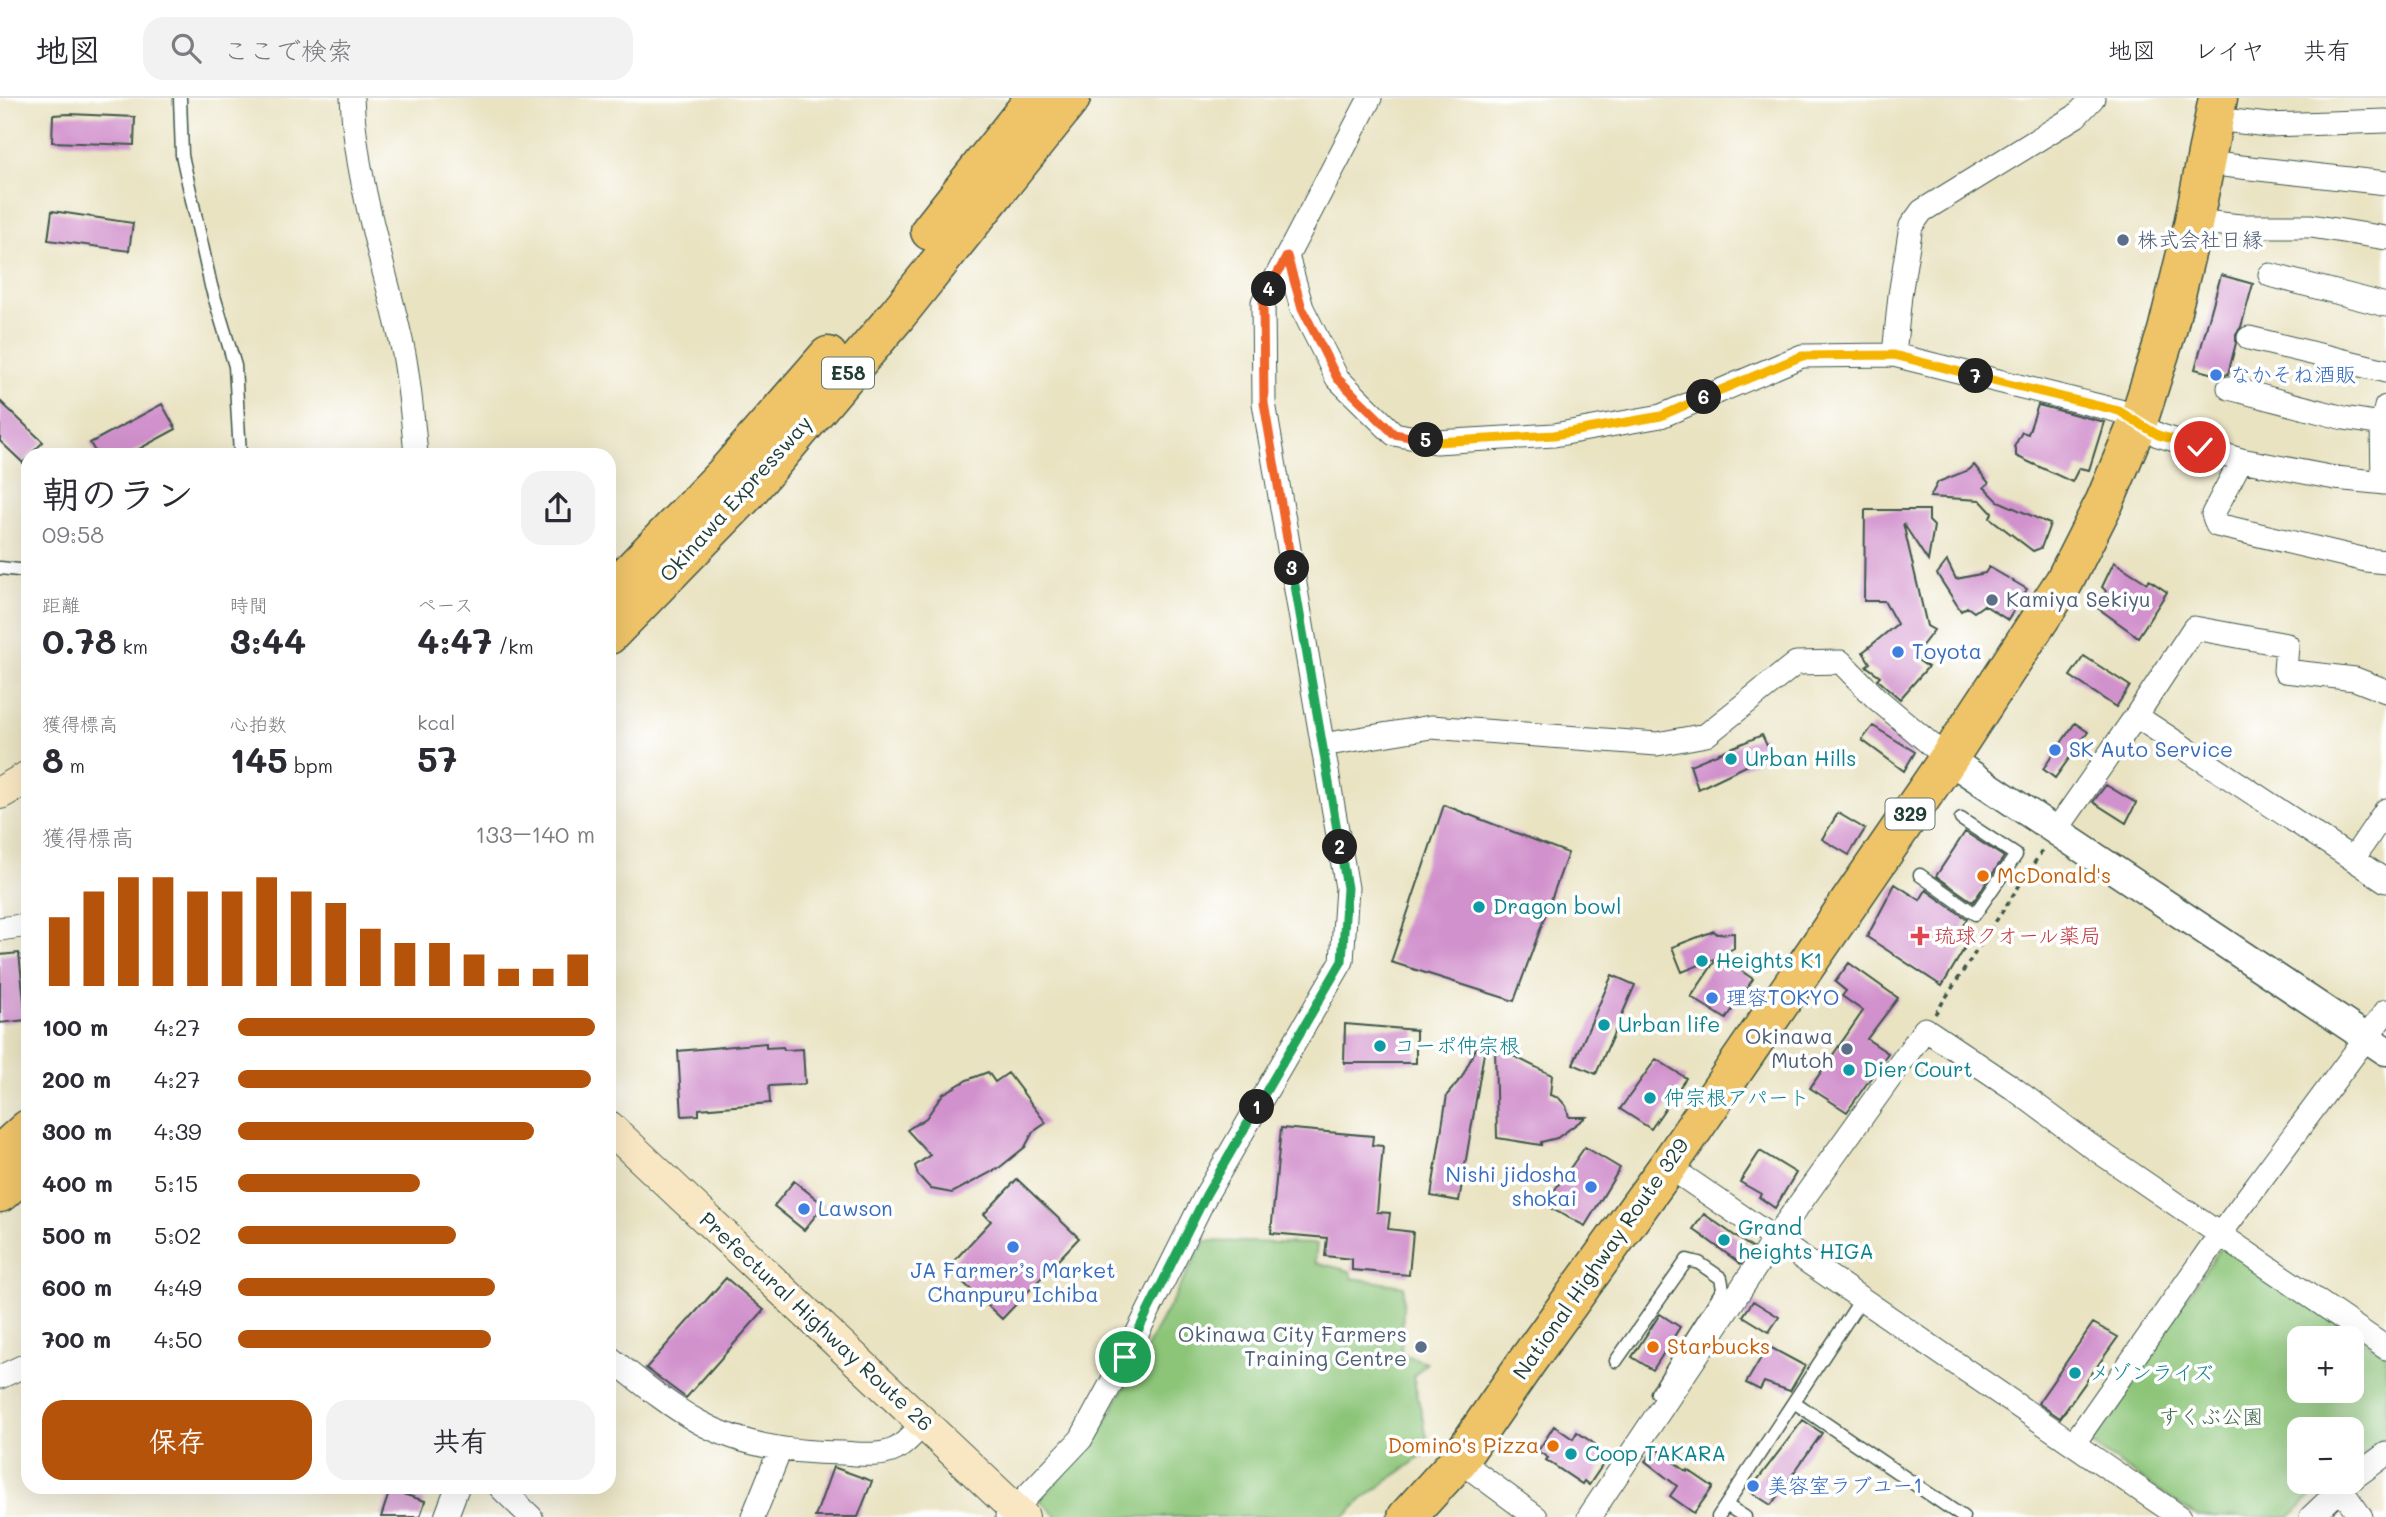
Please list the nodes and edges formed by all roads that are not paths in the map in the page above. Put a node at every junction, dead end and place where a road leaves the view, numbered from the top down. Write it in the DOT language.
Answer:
graph roads {
  1 [pos="180,98"];
  2 [pos="352,98"];
  3 [pos="1035,98"];
  4 [pos="1071,98"];
  5 [pos="1370,98"];
  6 [pos="2093,98"];
  7 [pos="2216,109"];
  8 [pos="2386,121"];
  9 [pos="2205,163"];
  10 [pos="2386,183"];
  11 [pos="2194,221"];
  12 [pos="2386,238"];
  13 [pos="1287,256"];
  14 [pos="2270,275"];
  15 [pos="2386,305"];
  16 [pos="2249,338"];
  17 [pos="1894,355"];
  18 [pos="2386,371"];
  19 [pos="2229,388"];
  20 [pos="2384,416"];
  21 [pos="2138,422"];
  22 [pos="240,448"];
  23 [pos="415,448"];
  24 [pos="2241,460"];
  25 [pos="2384,483"];
  26 [pos="2386,562"];
  27 [pos="0,568"];
  28 [pos="21,570"];
  29 [pos="616,587"];
  30 [pos="616,628"];
  31 [pos="2386,691"];
  32 [pos="2136,716"];
  33 [pos="1322,745"];
  34 [pos="1948,759"];
  35 [pos="21,781"];
  36 [pos="0,793"];
  37 [pos="2386,810"];
  38 [pos="1961,819"];
  39 [pos="2055,832"];
  40 [pos="2353,859"];
  41 [pos="1920,874"];
  42 [pos="2386,881"];
  43 [pos="21,926"];
  44 [pos="0,929"];
  45 [pos="2386,1011"];
  46 [pos="2377,1045"];
  47 [pos="616,1134"];
  48 [pos="21,1135"];
  49 [pos="0,1154"];
  50 [pos="1668,1166"];
  51 [pos="21,1174"];
  52 [pos="0,1193"];
  53 [pos="2221,1233"];
  54 [pos="1775,1238"];
  55 [pos="1862,1298"];
  56 [pos="2386,1348"];
  57 [pos="1616,1361"];
  58 [pos="616,1362"];
  59 [pos="21,1367"];
  60 [pos="0,1377"];
  61 [pos="1657,1393"];
  62 [pos="1794,1402"];
  63 [pos="924,1423"];
  64 [pos="2074,1443"];
  65 [pos="780,1450"];
  66 [pos="2386,1454"];
  67 [pos="1459,1460"];
  68 [pos="2364,1470"];
  69 [pos="455,1494"];
  70 [pos="507,1494"];
  71 [pos="2335,1494"];
  72 [pos="2352,1494"];
  73 [pos="1726,1505"];
  74 [pos="1015,1514"];
  75 [pos="446,1517"];
  76 [pos="531,1517"];
  77 [pos="753,1517"];
  78 [pos="1407,1517"];
  79 [pos="1536,1517"];
  80 [pos="1589,1517"];
  81 [pos="1718,1517"];
  82 [pos="1745,1517"];
  83 [pos="1963,1517"];
  84 [pos="2180,1517"];
  85 [pos="2311,1517"];
  86 [pos="2361,1517"];
  1 -- 22 [label="lane"];
  2 -- 23 [label="street"];
  3 -- 29 [label="highway, Okinawa Expressway / E58"];
  4 -- 30 [label="highway, Okinawa Expressway / E58"];
  5 -- 13 [label="street"];
  6 -- 17 [label="street"];
  7 -- 8 [label="street"];
  7 -- 9 [label="highway, National Highway Route 329 / 329"];
  9 -- 10 [label="street"];
  9 -- 11 [label="highway, National Highway Route 329 / 329"];
  11 -- 12 [label="street"];
  11 -- 21 [label="highway, National Highway Route 329 / 329"];
  13 -- 17 [label="street"];
  13 -- 33 [label="street"];
  14 -- 15 [label="street"];
  16 -- 18 [label="street"];
  17 -- 21 [label="street"];
  19 -- 20 [label="street"];
  20 -- 25 [label="street"];
  21 -- 24 [label="street"];
  21 -- 34 [label="highway, National Highway Route 329 / 329"];
  24 -- 25 [label="street"];
  24 -- 26 [label="street"];
  27 -- 28 [label="lane"];
  31 -- 32 [label="street"];
  32 -- 39 [label="street"];
  32 -- 40 [label="street"];
  33 -- 34 [label="street"];
  33 -- 74 [label="street"];
  34 -- 39 [label="street"];
  34 -- 50 [label="highway, National Highway Route 329 / 329"];
  35 -- 36 [label="main road"];
  37 -- 40 [label="street"];
  38 -- 41 [label="lane"];
  39 -- 46 [label="street"];
  40 -- 42 [label="street"];
  43 -- 44 [label="street"];
  45 -- 46 [label="street"];
  46 -- 53 [label="street"];
  47 -- 63 [label="main road, Prefectural Highway Route 26"];
  48 -- 49 [label="highway"];
  50 -- 54 [label="street"];
  50 -- 67 [label="highway, National Highway Route 329 / 329"];
  51 -- 52 [label="highway"];
  53 -- 54 [label="street"];
  53 -- 56 [label="street"];
  53 -- 64 [label="street"];
  54 -- 55 [label="street"];
  54 -- 80 [label="street"];
  55 -- 62 [label="lane"];
  55 -- 64 [label="street"];
  57 -- 61 [label="lane"];
  58 -- 65 [label="street"];
  59 -- 60 [label="street"];
  62 -- 73 [label="lane"];
  62 -- 83 [label="lane"];
  63 -- 65 [label="street"];
  63 -- 74 [label="main road, Prefectural Highway Route 26"];
  64 -- 84 [label="street"];
  65 -- 77 [label="street"];
  66 -- 68 [label="street"];
  67 -- 78 [label="highway, National Highway Route 329 / 329"];
  67 -- 79 [label="street"];
  69 -- 75 [label="street"];
  70 -- 76 [label="street"];
  71 -- 85 [label="street"];
  72 -- 86 [label="street"];
  73 -- 81 [label="lane"];
  73 -- 82 [label="lane"];
}
